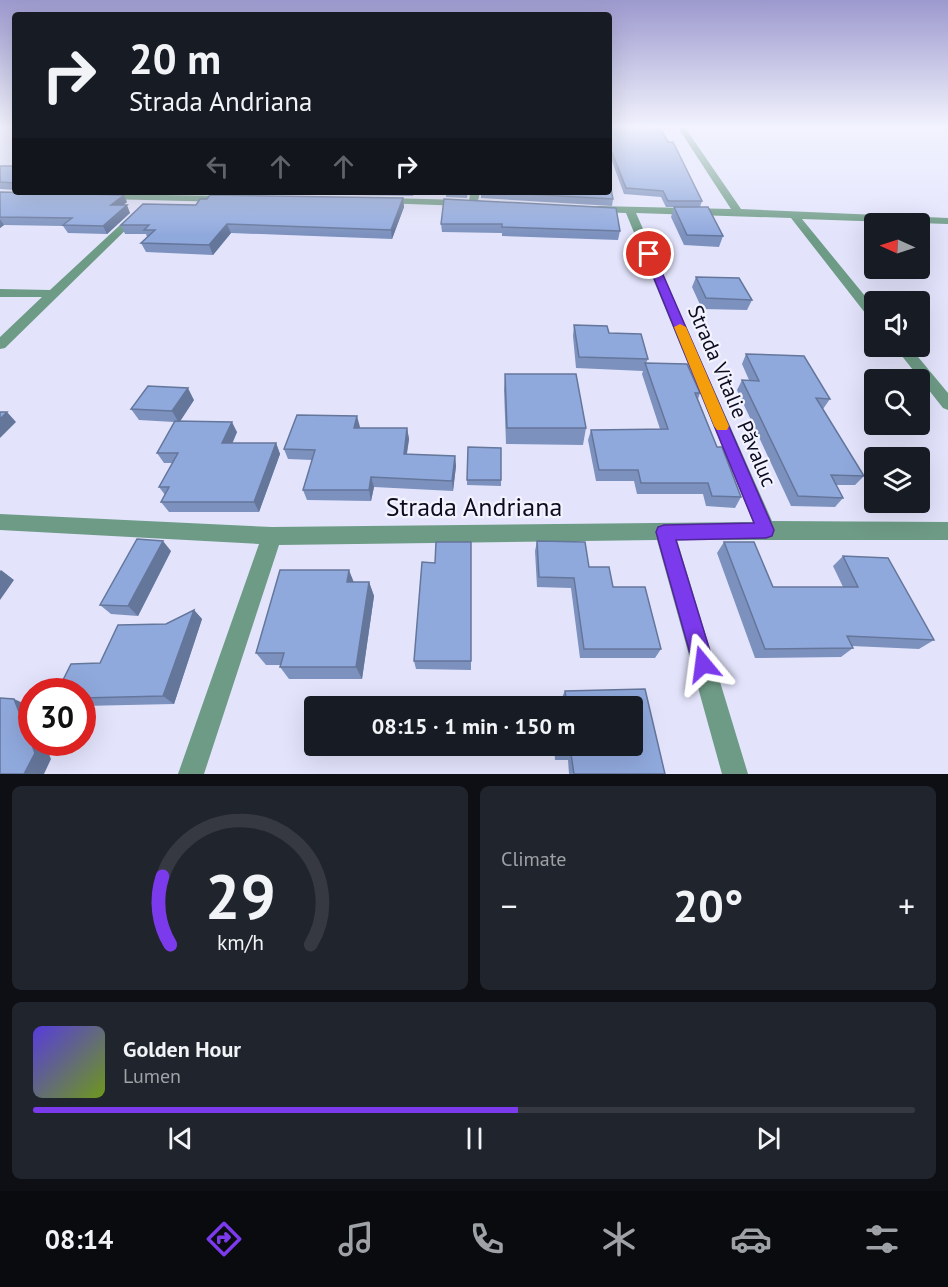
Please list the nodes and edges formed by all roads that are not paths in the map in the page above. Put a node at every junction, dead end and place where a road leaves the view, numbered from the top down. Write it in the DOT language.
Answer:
graph roads {
  1 [pos="704,162"];
  2 [pos="157,195"];
  3 [pos="475,195"];
  4 [pos="95,196"];
  5 [pos="237,199"];
  6 [pos="367,201"];
  7 [pos="474,203"];
  8 [pos="484,203"];
  9 [pos="584,208"];
  10 [pos="632,212"];
  11 [pos="738,212"];
  12 [pos="794,215"];
  13 [pos="948,221"];
  14 [pos="0,293"];
  15 [pos="52,294"];
  16 [pos="864,302"];
  17 [pos="0,345"];
  18 [pos="910,357"];
  19 [pos="948,404"];
  20 [pos="0,522"];
  21 [pos="766,530"];
  22 [pos="948,531"];
  23 [pos="664,532"];
  24 [pos="273,536"];
  25 [pos="191,774"];
  26 [pos="735,774"];
  1 -- 11 [label="street"];
  2 -- 4 [label="street"];
  2 -- 5 [label="street"];
  2 -- 15 [label="street"];
  3 -- 7 [label="street"];
  6 -- 7 [label="street"];
  7 -- 8 [label="street"];
  9 -- 10 [label="street"];
  10 -- 11 [label="street"];
  10 -- 21 [label="street, Strada Vitalie Păvaluc"];
  11 -- 12 [label="street"];
  12 -- 13 [label="street"];
  12 -- 16 [label="street"];
  14 -- 15 [label="street"];
  15 -- 17 [label="street"];
  18 -- 19 [label="street"];
  20 -- 24 [label="street, Strada Andriana"];
  21 -- 22 [label="street, Strada Andriana"];
  21 -- 23 [label="street, Strada Andriana"];
  23 -- 24 [label="street, Strada Andriana"];
  23 -- 26 [label="street"];
  24 -- 25 [label="street"];
}
